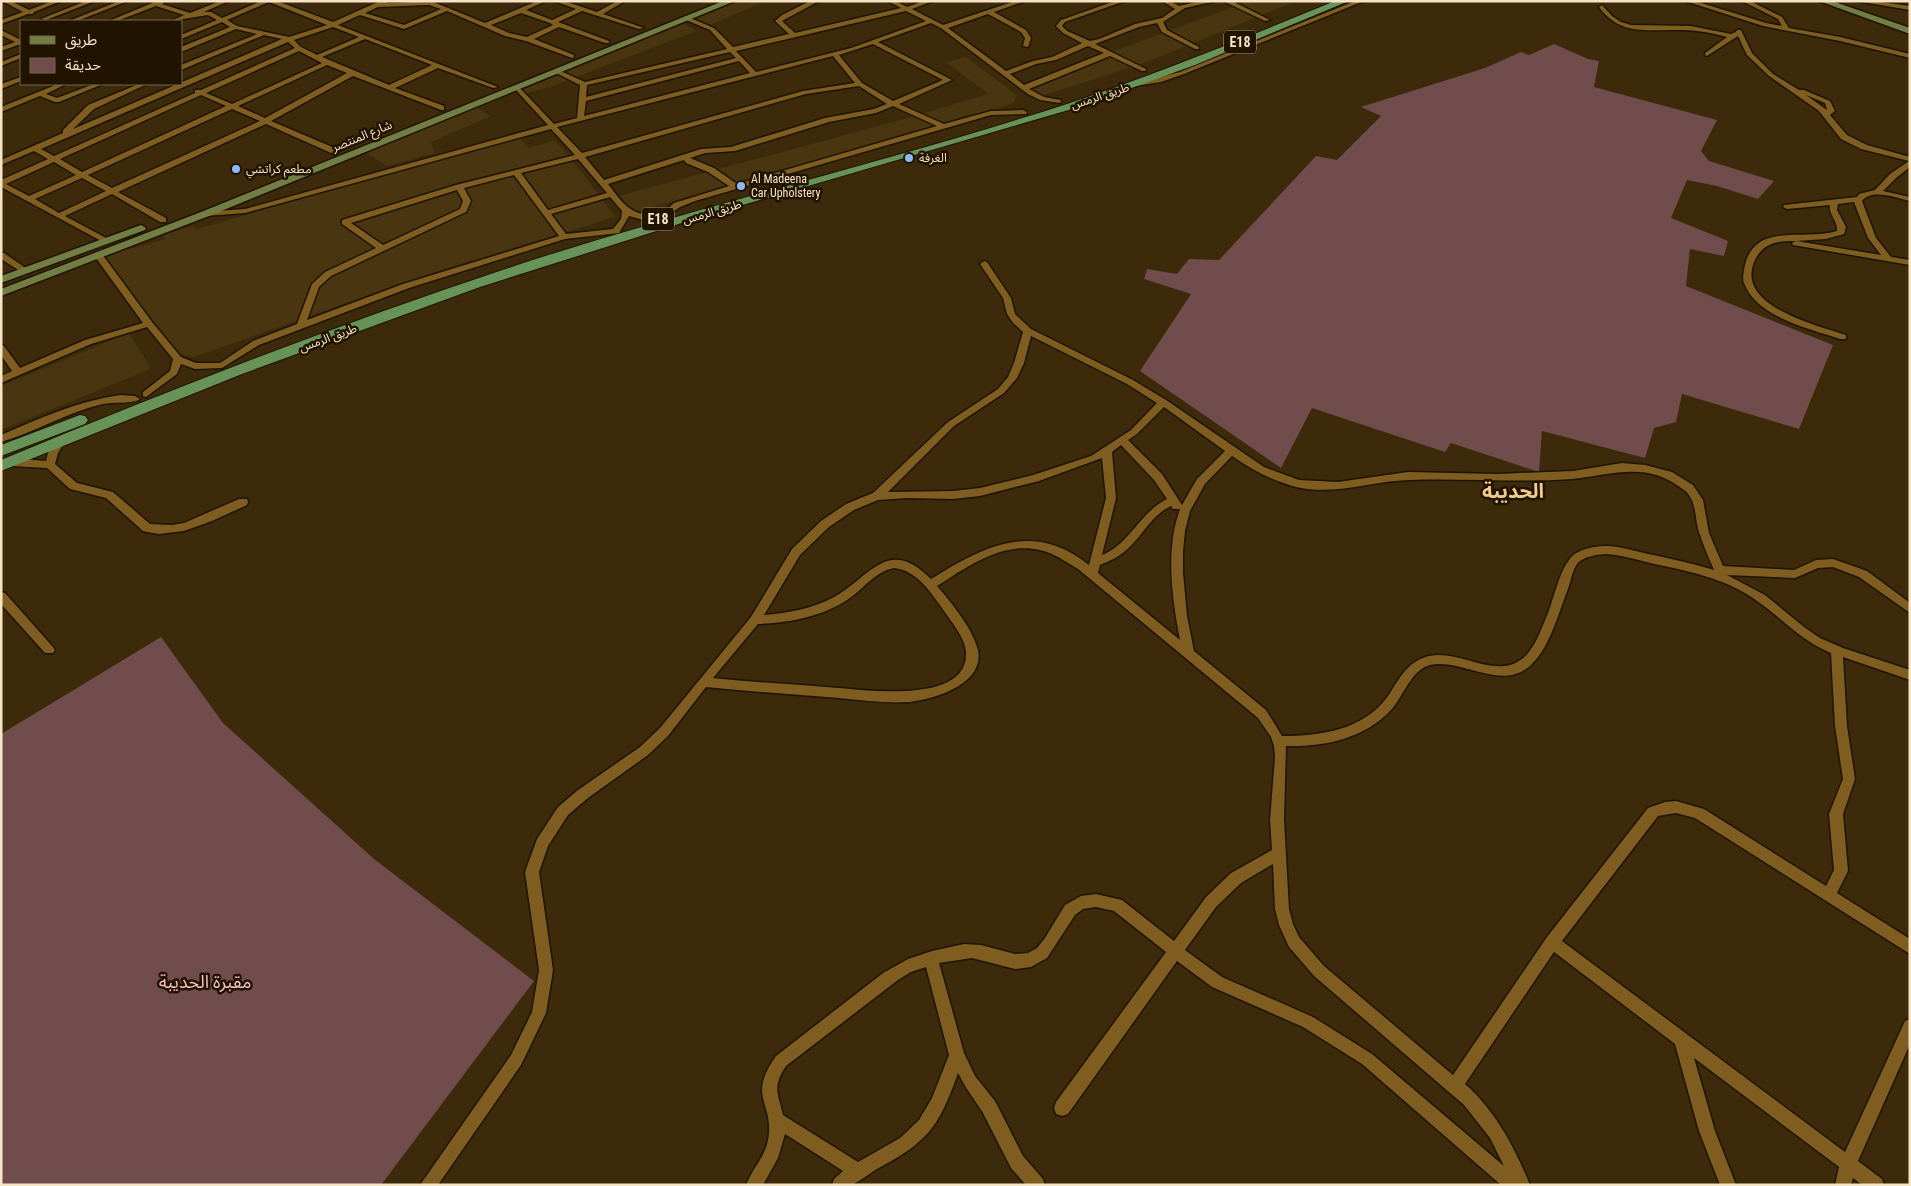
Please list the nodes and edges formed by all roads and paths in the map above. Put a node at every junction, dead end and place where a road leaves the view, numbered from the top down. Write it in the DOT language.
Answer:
graph roads {
  1 [pos="5,1"];
  2 [pos="24,1"];
  3 [pos="58,1"];
  4 [pos="92,1"];
  5 [pos="125,1"];
  6 [pos="226,1"];
  7 [pos="269,1"];
  8 [pos="386,1"];
  9 [pos="543,1"];
  10 [pos="557,1"];
  11 [pos="622,1"];
  12 [pos="709,1"];
  13 [pos="731,1"];
  14 [pos="816,1"];
  15 [pos="891,1"];
  16 [pos="930,1"];
  17 [pos="1022,1"];
  18 [pos="1122,1"];
  19 [pos="1165,1"];
  20 [pos="1213,1"];
  21 [pos="1226,1"];
  22 [pos="1319,1"];
  23 [pos="1344,1"];
  24 [pos="1361,1"];
  25 [pos="1688,1"];
  26 [pos="1745,1"];
  27 [pos="1823,1"];
  28 [pos="1859,1"];
  29 [pos="160,2"];
  30 [pos="427,2"];
  31 [pos="1195,2"];
  32 [pos="568,3"];
  33 [pos="800,4"];
  34 [pos="13,5"];
  35 [pos="377,5"];
  36 [pos="1602,7"];
  37 [pos="1178,8"];
  38 [pos="1910,8"];
  39 [pos="1,9"];
  40 [pos="446,9"];
  41 [pos="906,9"];
  42 [pos="519,10"];
  43 [pos="582,10"];
  44 [pos="29,12"];
  45 [pos="360,12"];
  46 [pos="989,12"];
  47 [pos="596,14"];
  48 [pos="191,15"];
  49 [pos="688,19"];
  50 [pos="1744,19"];
  51 [pos="47,20"];
  52 [pos="75,20"];
  53 [pos="115,20"];
  54 [pos="177,20"];
  55 [pos="221,20"];
  56 [pos="1267,20"];
  57 [pos="931,21"];
  58 [pos="1,22"];
  59 [pos="1160,22"];
  60 [pos="555,24"];
  61 [pos="332,25"];
  62 [pos="486,25"];
  63 [pos="235,27"];
  64 [pos="943,27"];
  65 [pos="641,28"];
  66 [pos="1787,29"];
  67 [pos="1739,31"];
  68 [pos="1910,31"];
  69 [pos="2,33"];
  70 [pos="264,33"];
  71 [pos="794,35"];
  72 [pos="182,37"];
  73 [pos="365,37"];
  74 [pos="1733,37"];
  75 [pos="289,39"];
  76 [pos="528,39"];
  77 [pos="20,42"];
  78 [pos="607,42"];
  79 [pos="875,43"];
  80 [pos="1089,43"];
  81 [pos="1026,46"];
  82 [pos="299,48"];
  83 [pos="730,48"];
  84 [pos="1197,48"];
  85 [pos="1,49"];
  86 [pos="182,50"];
  87 [pos="835,54"];
  88 [pos="1111,54"];
  89 [pos="1707,54"];
  90 [pos="20,56"];
  91 [pos="572,56"];
  92 [pos="1910,56"];
  93 [pos="317,58"];
  94 [pos="740,59"];
  95 [pos="327,63"];
  96 [pos="1,64"];
  97 [pos="438,65"];
  98 [pos="183,66"];
  99 [pos="1144,70"];
  100 [pos="556,71"];
  101 [pos="353,73"];
  102 [pos="206,74"];
  103 [pos="754,74"];
  104 [pos="1005,74"];
  105 [pos="20,79"];
  106 [pos="182,83"];
  107 [pos="584,84"];
  108 [pos="860,84"];
  109 [pos="1136,84"];
  110 [pos="38,85"];
  111 [pos="60,85"];
  112 [pos="97,85"];
  113 [pos="142,85"];
  114 [pos="178,85"];
  115 [pos="182,85"];
  116 [pos="1,87"];
  117 [pos="391,87"];
  118 [pos="495,87"];
  119 [pos="516,87"];
  120 [pos="48,90"];
  121 [pos="1027,91"];
  122 [pos="200,92"];
  123 [pos="38,94"];
  124 [pos="583,100"];
  125 [pos="1059,100"];
  126 [pos="893,104"];
  127 [pos="231,107"];
  128 [pos="441,108"];
  129 [pos="1028,108"];
  130 [pos="1,110"];
  131 [pos="580,119"];
  132 [pos="264,122"];
  133 [pos="553,126"];
  134 [pos="942,126"];
  135 [pos="64,135"];
  136 [pos="34,148"];
  137 [pos="334,151"];
  138 [pos="580,156"];
  139 [pos="686,157"];
  140 [pos="53,159"];
  141 [pos="1910,159"];
  142 [pos="1,162"];
  143 [pos="1910,163"];
  144 [pos="516,172"];
  145 [pos="81,175"];
  146 [pos="1,183"];
  147 [pos="604,183"];
  148 [pos="734,186"];
  149 [pos="459,187"];
  150 [pos="114,192"];
  151 [pos="1878,192"];
  152 [pos="613,194"];
  153 [pos="29,199"];
  154 [pos="1859,199"];
  155 [pos="1910,199"];
  156 [pos="1834,202"];
  157 [pos="1787,207"];
  158 [pos="626,211"];
  159 [pos="546,213"];
  160 [pos="205,214"];
  161 [pos="58,216"];
  162 [pos="661,218"];
  163 [pos="163,220"];
  164 [pos="616,231"];
  165 [pos="564,237"];
  166 [pos="1775,240"];
  167 [pos="106,241"];
  168 [pos="382,248"];
  169 [pos="1,255"];
  170 [pos="99,256"];
  171 [pos="1888,259"];
  172 [pos="1910,262"];
  173 [pos="984,264"];
  174 [pos="26,271"];
  175 [pos="1,280"];
  176 [pos="1,293"];
  177 [pos="149,324"];
  178 [pos="301,326"];
  179 [pos="1028,331"];
  180 [pos="1843,338"];
  181 [pos="1,348"];
  182 [pos="178,359"];
  183 [pos="221,365"];
  184 [pos="18,373"];
  185 [pos="1,380"];
  186 [pos="141,397"];
  187 [pos="1163,402"];
  188 [pos="1,439"];
  189 [pos="1123,441"];
  190 [pos="60,442"];
  191 [pos="1232,450"];
  192 [pos="1,451"];
  193 [pos="1107,452"];
  194 [pos="6,464"];
  195 [pos="50,464"];
  196 [pos="877,496"];
  197 [pos="1174,500"];
  198 [pos="243,502"];
  199 [pos="1183,521"];
  200 [pos="1096,562"];
  201 [pos="1720,574"];
  202 [pos="1092,575"];
  203 [pos="930,585"];
  204 [pos="1,596"];
  205 [pos="1910,609"];
  206 [pos="755,620"];
  207 [pos="50,650"];
  208 [pos="1837,650"];
  209 [pos="1189,655"];
  210 [pos="1910,675"];
  211 [pos="703,682"];
  212 [pos="1278,741"];
  213 [pos="1280,853"];
  214 [pos="1828,895"];
  215 [pos="1552,942"];
  216 [pos="1910,947"];
  217 [pos="1177,950"];
  218 [pos="931,961"];
  219 [pos="1910,1026"];
  220 [pos="1681,1038"];
  221 [pos="957,1055"];
  222 [pos="1455,1085"];
  223 [pos="1062,1108"];
  224 [pos="776,1120"];
  225 [pos="1848,1164"];
  226 [pos="858,1170"];
  227 [pos="428,1185"];
  228 [pos="754,1185"];
  229 [pos="840,1185"];
  230 [pos="1038,1185"];
  231 [pos="1514,1185"];
  232 [pos="1522,1185"];
  233 [pos="1728,1185"];
  234 [pos="1842,1185"];
  235 [pos="1876,1185"];
  1 -- 34 [label="street"];
  2 -- 34 [label="street"];
  3 -- 44 [label="street"];
  4 -- 51 [label="street"];
  5 -- 52 [label="street"];
  6 -- 48 [label="street"];
  7 -- 55 [label="street"];
  7 -- 61 [label="street"];
  8 -- 35 [label="street"];
  9 -- 42 [label="street"];
  10 -- 32 [label="street"];
  11 -- 47 [label="street"];
  12 -- 65 [label="main road, شارع المنتصر"];
  13 -- 49 [label="main road, شارع المنتصر"];
  14 -- 33 [label="street"];
  15 -- 41 [label="street"];
  16 -- 41 [label="street"];
  17 -- 46 [label="street"];
  18 -- 80 [label="street"];
  19 -- 37 [label="street"];
  20 -- 31 [label="street"];
  21 -- 56 [label="street"];
  22 -- 56 [label="highway, طريق الرمس / E18"];
  23 -- 109 [label="highway, طريق الرمس / E18"];
  24 -- 109 [label="street"];
  25 -- 50 [label="street"];
  26 -- 66 [label="street"];
  27 -- 68 [label="main road"];
  28 -- 38 [label="street"];
  29 -- 48 [label="street"];
  29 -- 53 [label="street"];
  30 -- 35 [label="street"];
  30 -- 40 [label="street"];
  31 -- 37 [label="street"];
  32 -- 43 [label="street"];
  33 -- 71 [label="street"];
  34 -- 39 [label="street"];
  34 -- 44 [label="street"];
  35 -- 45 [label="street"];
  36 -- 74 [label="street"];
  37 -- 59 [label="street"];
  40 -- 45 [label="street"];
  40 -- 62 [label="street"];
  41 -- 57 [label="street"];
  41 -- 71 [label="street"];
  42 -- 60 [label="street"];
  42 -- 62 [label="street"];
  43 -- 47 [label="street"];
  43 -- 60 [label="street"];
  44 -- 51 [label="street"];
  44 -- 58 [label="street"];
  45 -- 61 [label="street"];
  46 -- 64 [label="street"];
  46 -- 81 [label="street"];
  47 -- 65 [label="street"];
  48 -- 54 [label="street"];
  48 -- 55 [label="street"];
  49 -- 83 [label="street"];
  49 -- 100 [label="main road, شارع المنتصر"];
  50 -- 66 [label="street"];
  50 -- 67 [label="street"];
  55 -- 63 [label="street"];
  55 -- 72 [label="street"];
  56 -- 84 [label="highway, طريق الرمس / E18"];
  57 -- 64 [label="street"];
  57 -- 79 [label="street"];
  59 -- 80 [label="street"];
  59 -- 84 [label="street"];
  60 -- 76 [label="street"];
  60 -- 78 [label="street"];
  61 -- 73 [label="street"];
  61 -- 75 [label="street"];
  62 -- 76 [label="street"];
  63 -- 70 [label="street"];
  63 -- 86 [label="street"];
  64 -- 104 [label="street"];
  65 -- 78 [label="main road, شارع المنتصر"];
  66 -- 92 [label="street"];
  67 -- 74 [label="street"];
  67 -- 141 [label="street"];
  69 -- 77 [label="street"];
  70 -- 75 [label="street"];
  70 -- 98 [label="street"];
  71 -- 83 [label="street"];
  73 -- 93 [label="street"];
  73 -- 97 [label="street"];
  74 -- 89 [label="street"];
  75 -- 82 [label="street"];
  75 -- 102 [label="street"];
  76 -- 91 [label="street"];
  77 -- 85 [label="street"];
  78 -- 91 [label="main road, شارع المنتصر"];
  79 -- 87 [label="street"];
  79 -- 126 [label="street"];
  80 -- 88 [label="street"];
  80 -- 104 [label="street"];
  82 -- 93 [label="street"];
  82 -- 122 [label="street"];
  83 -- 94 [label="street"];
  83 -- 107 [label="street"];
  84 -- 99 [label="highway, طريق الرمس / E18"];
  87 -- 103 [label="street"];
  87 -- 108 [label="street"];
  88 -- 99 [label="street"];
  88 -- 121 [label="street"];
  90 -- 96 [label="street"];
  91 -- 118 [label="main road, شارع المنتصر"];
  93 -- 95 [label="street"];
  94 -- 103 [label="street"];
  94 -- 124 [label="street"];
  95 -- 101 [label="street"];
  95 -- 127 [label="street"];
  97 -- 117 [label="street"];
  97 -- 118 [label="street"];
  98 -- 102 [label="street"];
  99 -- 125 [label="highway, طريق الرمس / E18"];
  100 -- 107 [label="street"];
  100 -- 119 [label="main road, شارع المنتصر"];
  101 -- 117 [label="street"];
  101 -- 132 [label="street"];
  102 -- 106 [label="street"];
  103 -- 131 [label="street"];
  104 -- 121 [label="street"];
  105 -- 116 [label="street"];
  107 -- 124 [label="street"];
  108 -- 126 [label="street"];
  108 -- 138 [label="street"];
  109 -- 190 [label="highway, طريق الرمس / E18"];
  110 -- 120 [label="street"];
  111 -- 120 [label="street"];
  112 -- 123 [label="street"];
  113 -- 135 [label="street"];
  114 -- 135 [label="street"];
  115 -- 122 [label="street"];
  117 -- 128 [label="street"];
  118 -- 128 [label="main road, شارع المنتصر"];
  119 -- 133 [label="street"];
  119 -- 160 [label="main road, شارع المنتصر"];
  120 -- 123 [label="street"];
  121 -- 125 [label="street"];
  121 -- 129 [label="street"];
  122 -- 127 [label="street"];
  122 -- 140 [label="street"];
  123 -- 130 [label="street"];
  124 -- 131 [label="street"];
  125 -- 129 [label="highway, طريق الرمس / E18"];
  126 -- 134 [label="street"];
  126 -- 139 [label="street"];
  127 -- 132 [label="street"];
  127 -- 145 [label="street"];
  128 -- 137 [label="main road, شارع المنتصر"];
  129 -- 134 [label="street"];
  129 -- 162 [label="highway, طريق الرمس / E18"];
  131 -- 133 [label="street"];
  132 -- 137 [label="street"];
  132 -- 150 [label="street"];
  133 -- 138 [label="street"];
  133 -- 160 [label="street"];
  134 -- 148 [label="street"];
  135 -- 136 [label="street"];
  136 -- 140 [label="street"];
  136 -- 142 [label="street"];
  137 -- 163 [label="main road, شارع المنتصر"];
  138 -- 144 [label="street"];
  138 -- 147 [label="street"];
  139 -- 147 [label="street"];
  139 -- 148 [label="street"];
  140 -- 145 [label="street"];
  140 -- 146 [label="street"];
  143 -- 151 [label="street"];
  144 -- 149 [label="street"];
  144 -- 159 [label="street"];
  145 -- 150 [label="street"];
  145 -- 153 [label="street"];
  146 -- 153 [label="street"];
  147 -- 152 [label="street"];
  148 -- 162 [label="street"];
  149 -- 168 [label="street"];
  149 -- 168 [label="street"];
  150 -- 161 [label="street"];
  150 -- 163 [label="street"];
  151 -- 154 [label="street"];
  151 -- 155 [label="street"];
  152 -- 158 [label="street"];
  152 -- 159 [label="street"];
  153 -- 161 [label="street"];
  154 -- 156 [label="street"];
  154 -- 171 [label="street"];
  156 -- 157 [label="street"];
  156 -- 166 [label="street"];
  158 -- 162 [label="street"];
  158 -- 164 [label="street"];
  159 -- 165 [label="street"];
  160 -- 170 [label="main road, شارع المنتصر"];
  161 -- 167 [label="street"];
  162 -- 164 [label="highway, طريق الرمس / E18"];
  163 -- 167 [label="main road, شارع المنتصر"];
  164 -- 165 [label="street"];
  164 -- 183 [label="highway, طريق الرمس / E18"];
  165 -- 178 [label="street"];
  166 -- 171 [label="street"];
  166 -- 180 [label="street"];
  167 -- 174 [label="main road, شارع المنتصر"];
  168 -- 178 [label="street"];
  169 -- 174 [label="street"];
  170 -- 176 [label="main road, شارع المنتصر"];
  170 -- 177 [label="street"];
  171 -- 172 [label="street"];
  173 -- 179 [label="street"];
  174 -- 175 [label="main road, شارع المنتصر"];
  177 -- 182 [label="street"];
  177 -- 184 [label="street"];
  178 -- 183 [label="street"];
  179 -- 187 [label="street"];
  179 -- 196 [label="street"];
  181 -- 184 [label="street"];
  182 -- 183 [label="street"];
  182 -- 186 [label="street"];
  183 -- 186 [label="highway, طريق الرمس / E18"];
  184 -- 185 [label="street"];
  186 -- 188 [label="street"];
  186 -- 192 [label="highway, طريق الرمس / E18"];
  187 -- 189 [label="street"];
  187 -- 191 [label="street"];
  189 -- 193 [label="street"];
  189 -- 197 [label="street"];
  190 -- 194 [label="highway, طريق الرمس / E18"];
  190 -- 195 [label="street"];
  191 -- 199 [label="street"];
  191 -- 201 [label="street"];
  193 -- 196 [label="street"];
  193 -- 200 [label="street"];
  194 -- 195 [label="street"];
  195 -- 198 [label="street"];
  196 -- 206 [label="street"];
  197 -- 199 [label="street"];
  197 -- 200 [label="street"];
  199 -- 209 [label="street"];
  200 -- 202 [label="street"];
  201 -- 205 [label="street"];
  201 -- 208 [label="street"];
  201 -- 212 [label="street"];
  202 -- 203 [label="street"];
  202 -- 209 [label="street"];
  203 -- 206 [label="street"];
  203 -- 211 [label="street"];
  204 -- 207 [label="street"];
  206 -- 211 [label="street"];
  208 -- 210 [label="street"];
  208 -- 214 [label="street"];
  209 -- 212 [label="street"];
  211 -- 227 [label="street"];
  212 -- 213 [label="street"];
  213 -- 217 [label="street"];
  213 -- 222 [label="street"];
  214 -- 215 [label="street"];
  214 -- 216 [label="street"];
  215 -- 220 [label="street"];
  215 -- 222 [label="street"];
  217 -- 218 [label="street"];
  217 -- 223 [label="street"];
  217 -- 231 [label="street"];
  218 -- 221 [label="street"];
  218 -- 224 [label="street"];
  219 -- 225 [label="street"];
  220 -- 225 [label="street"];
  220 -- 233 [label="street"];
  221 -- 226 [label="street"];
  221 -- 230 [label="street"];
  222 -- 232 [label="street"];
  224 -- 226 [label="street"];
  224 -- 228 [label="street"];
  225 -- 234 [label="street"];
  225 -- 235 [label="street"];
  226 -- 229 [label="street"];
}
